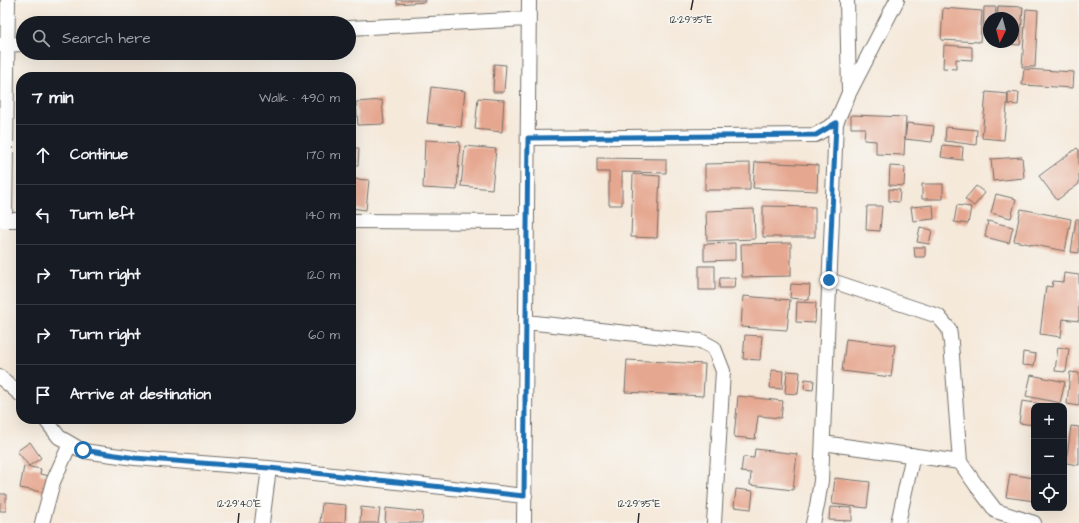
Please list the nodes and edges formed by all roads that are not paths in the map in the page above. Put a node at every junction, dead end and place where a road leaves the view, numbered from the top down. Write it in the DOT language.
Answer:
graph roads {
  1 [pos="8,0"];
  2 [pos="528,0"];
  3 [pos="847,0"];
  4 [pos="897,0"];
  5 [pos="529,19"];
  6 [pos="356,28"];
  7 [pos="16,44"];
  8 [pos="4,45"];
  9 [pos="849,93"];
  10 [pos="836,123"];
  11 [pos="528,138"];
  12 [pos="2,220"];
  13 [pos="16,220"];
  14 [pos="356,221"];
  15 [pos="527,222"];
  16 [pos="829,280"];
  17 [pos="526,322"];
  18 [pos="0,377"];
  19 [pos="16,391"];
  20 [pos="48,424"];
  21 [pos="822,443"];
  22 [pos="70,444"];
  23 [pos="913,455"];
  24 [pos="960,462"];
  25 [pos="269,468"];
  26 [pos="524,496"];
  27 [pos="42,523"];
  28 [pos="262,523"];
  29 [pos="524,523"];
  30 [pos="714,523"];
  31 [pos="812,523"];
  32 [pos="898,523"];
  33 [pos="1034,523"];
  1 -- 8 [label="street"];
  2 -- 5 [label="street"];
  3 -- 9 [label="street"];
  4 -- 9 [label="street"];
  5 -- 6 [label="street"];
  5 -- 11 [label="street"];
  7 -- 8 [label="street"];
  8 -- 12 [label="street"];
  9 -- 10 [label="street"];
  10 -- 11 [label="street"];
  10 -- 16 [label="street"];
  11 -- 15 [label="street"];
  12 -- 13 [label="street"];
  14 -- 15 [label="street"];
  15 -- 17 [label="street"];
  16 -- 21 [label="street"];
  16 -- 24 [label="street"];
  17 -- 26 [label="street"];
  17 -- 30 [label="street"];
  18 -- 19 [label="street"];
  20 -- 22 [label="street"];
  21 -- 23 [label="street"];
  21 -- 31 [label="street"];
  22 -- 25 [label="street"];
  22 -- 27 [label="street"];
  23 -- 24 [label="street"];
  23 -- 32 [label="street"];
  24 -- 33 [label="street"];
  25 -- 26 [label="street"];
  25 -- 28 [label="street"];
  26 -- 29 [label="street"];
}
